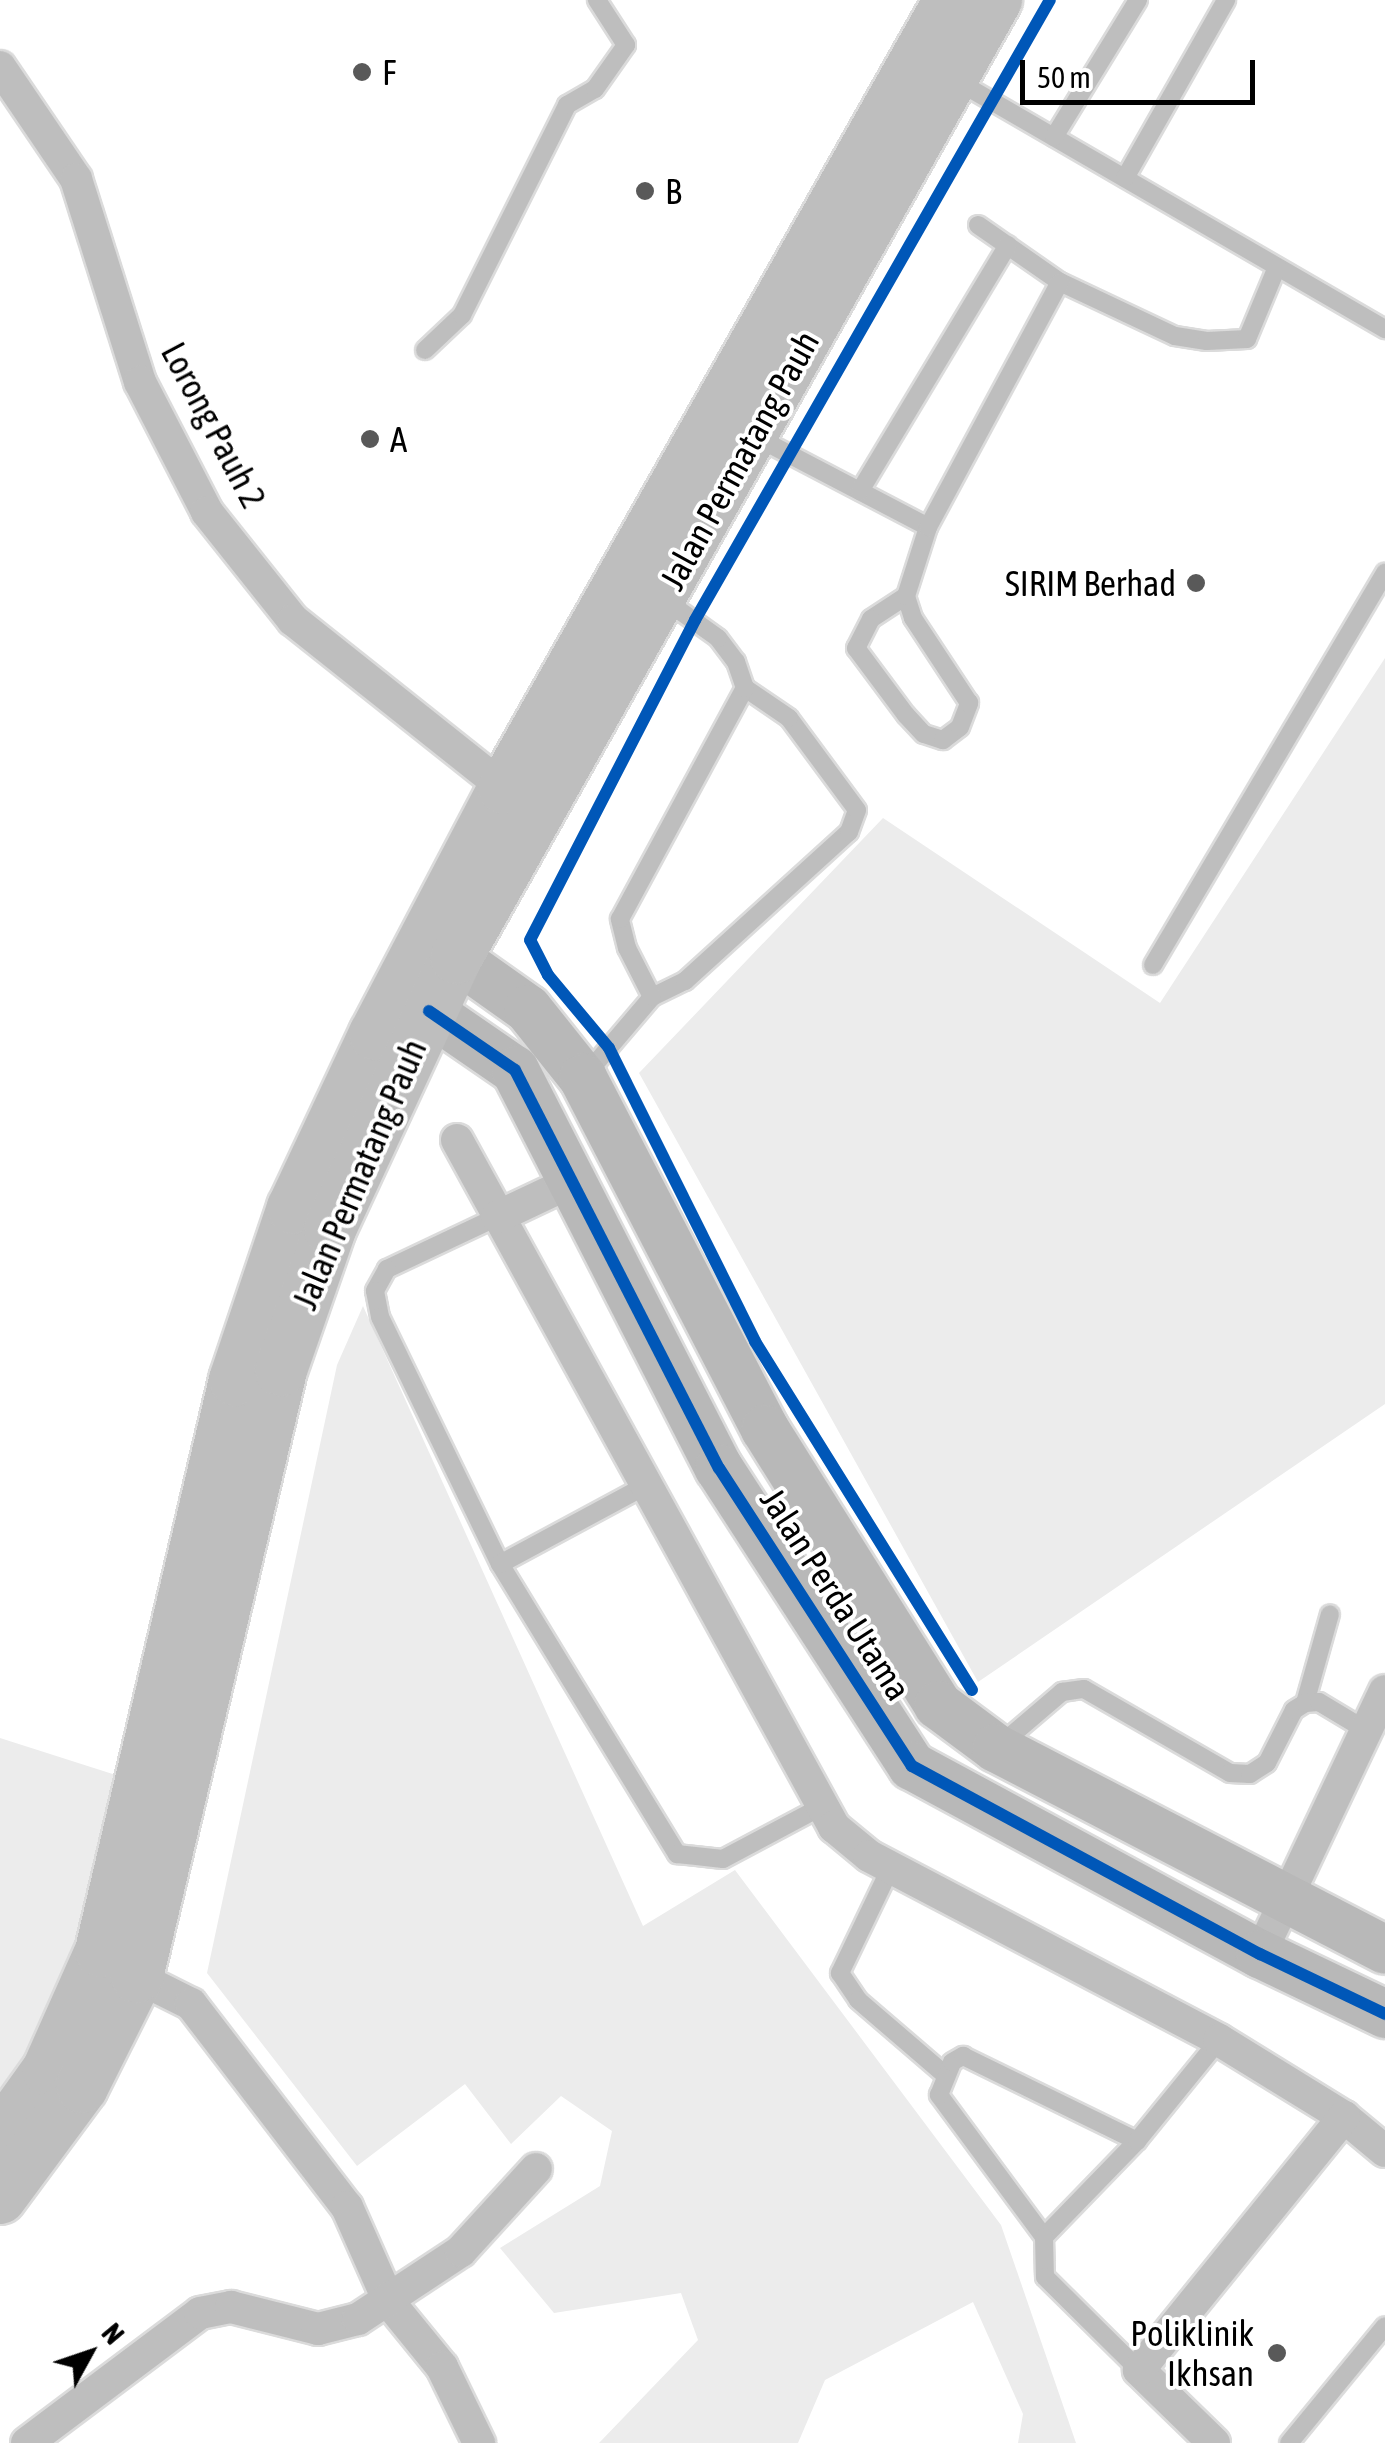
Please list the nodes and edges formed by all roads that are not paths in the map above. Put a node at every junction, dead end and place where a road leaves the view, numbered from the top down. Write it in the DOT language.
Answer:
graph roads {
  1 [pos="597,0"];
  2 [pos="950,0"];
  3 [pos="996,0"];
  4 [pos="1138,0"];
  5 [pos="1226,0"];
  6 [pos="0,67"];
  7 [pos="952,78"];
  8 [pos="1054,137"];
  9 [pos="1125,178"];
  10 [pos="978,225"];
  11 [pos="1008,246"];
  12 [pos="1278,267"];
  13 [pos="1060,282"];
  14 [pos="1385,329"];
  15 [pos="425,350"];
  16 [pos="752,435"];
  17 [pos="860,491"];
  18 [pos="928,527"];
  19 [pos="1385,573"];
  20 [pos="906,596"];
  21 [pos="662,598"];
  22 [pos="745,688"];
  23 [pos="504,788"];
  24 [pos="456,958"];
  25 [pos="1153,965"];
  26 [pos="652,997"];
  27 [pos="429,1011"];
  28 [pos="583,1078"];
  29 [pos="456,1140"];
  30 [pos="573,1181"];
  31 [pos="497,1217"];
  32 [pos="645,1486"];
  33 [pos="500,1564"];
  34 [pos="1330,1614"];
  35 [pos="1385,1692"];
  36 [pos="1305,1703"];
  37 [pos="1364,1729"];
  38 [pos="996,1748"];
  39 [pos="821,1807"];
  40 [pos="891,1867"];
  41 [pos="1286,1898"];
  42 [pos="1385,1950"];
  43 [pos="1260,1954"];
  44 [pos="137,1977"];
  45 [pos="1385,2014"];
  46 [pos="1219,2040"];
  47 [pos="944,2074"];
  48 [pos="1344,2118"];
  49 [pos="0,2137"];
  50 [pos="1137,2141"];
  51 [pos="1385,2151"];
  52 [pos="536,2170"];
  53 [pos="0,2198"];
  54 [pos="1044,2237"];
  55 [pos="389,2302"];
  56 [pos="1385,2326"];
  57 [pos="1139,2370"];
  58 [pos="27,2443"];
  59 [pos="479,2443"];
  60 [pos="1214,2443"];
  61 [pos="1289,2443"];
  1 -- 15 [label="lane"];
  2 -- 23 [label="main road, Jalan Permatang Pauh"];
  3 -- 7 [label="main road, Jalan Permatang Pauh"];
  4 -- 8 [label="lane"];
  5 -- 9 [label="lane"];
  6 -- 23 [label="street, Lorong Pauh 2"];
  7 -- 8 [label="lane"];
  7 -- 16 [label="main road, Jalan Permatang Pauh"];
  8 -- 9 [label="lane"];
  9 -- 12 [label="lane"];
  10 -- 11 [label="lane"];
  11 -- 13 [label="lane"];
  11 -- 17 [label="lane"];
  12 -- 13 [label="lane"];
  12 -- 14 [label="lane"];
  13 -- 18 [label="lane"];
  16 -- 17 [label="lane"];
  16 -- 21 [label="main road, Jalan Permatang Pauh"];
  17 -- 18 [label="lane"];
  18 -- 20 [label="lane"];
  19 -- 25 [label="lane"];
  20 -- 20 [label="lane"];
  21 -- 22 [label="lane"];
  21 -- 24 [label="main road, Jalan Permatang Pauh"];
  22 -- 26 [label="lane"];
  22 -- 26 [label="lane"];
  23 -- 49 [label="main road, Jalan Permatang Pauh"];
  24 -- 27 [label="main road, Jalan Permatang Pauh"];
  24 -- 28 [label="street, Jalan Perda Utama"];
  26 -- 28 [label="lane"];
  27 -- 30 [label="street, Jalan Perda Utama"];
  27 -- 44 [label="main road, Jalan Permatang Pauh"];
  28 -- 38 [label="street, Jalan Perda Utama"];
  29 -- 31 [label="street"];
  30 -- 31 [label="street"];
  30 -- 43 [label="street, Jalan Perda Utama"];
  31 -- 32 [label="street"];
  31 -- 33 [label="lane"];
  32 -- 33 [label="lane"];
  32 -- 39 [label="street"];
  33 -- 39 [label="lane"];
  34 -- 36 [label="lane"];
  35 -- 37 [label="street"];
  36 -- 37 [label="lane"];
  36 -- 38 [label="lane"];
  37 -- 41 [label="street"];
  38 -- 41 [label="street, Jalan Perda Utama"];
  39 -- 40 [label="street"];
  40 -- 46 [label="street"];
  40 -- 47 [label="lane"];
  41 -- 42 [label="street, Jalan Perda Utama"];
  41 -- 43 [label="street"];
  43 -- 45 [label="street, Jalan Perda Utama"];
  44 -- 53 [label="main road, Jalan Permatang Pauh"];
  44 -- 55 [label="street"];
  46 -- 48 [label="street"];
  46 -- 50 [label="lane"];
  47 -- 50 [label="lane"];
  47 -- 54 [label="lane"];
  48 -- 51 [label="street"];
  48 -- 57 [label="street"];
  50 -- 54 [label="lane"];
  52 -- 55 [label="street"];
  54 -- 57 [label="lane"];
  55 -- 58 [label="street"];
  55 -- 59 [label="street"];
  56 -- 61 [label="lane"];
  57 -- 60 [label="street"];
}
